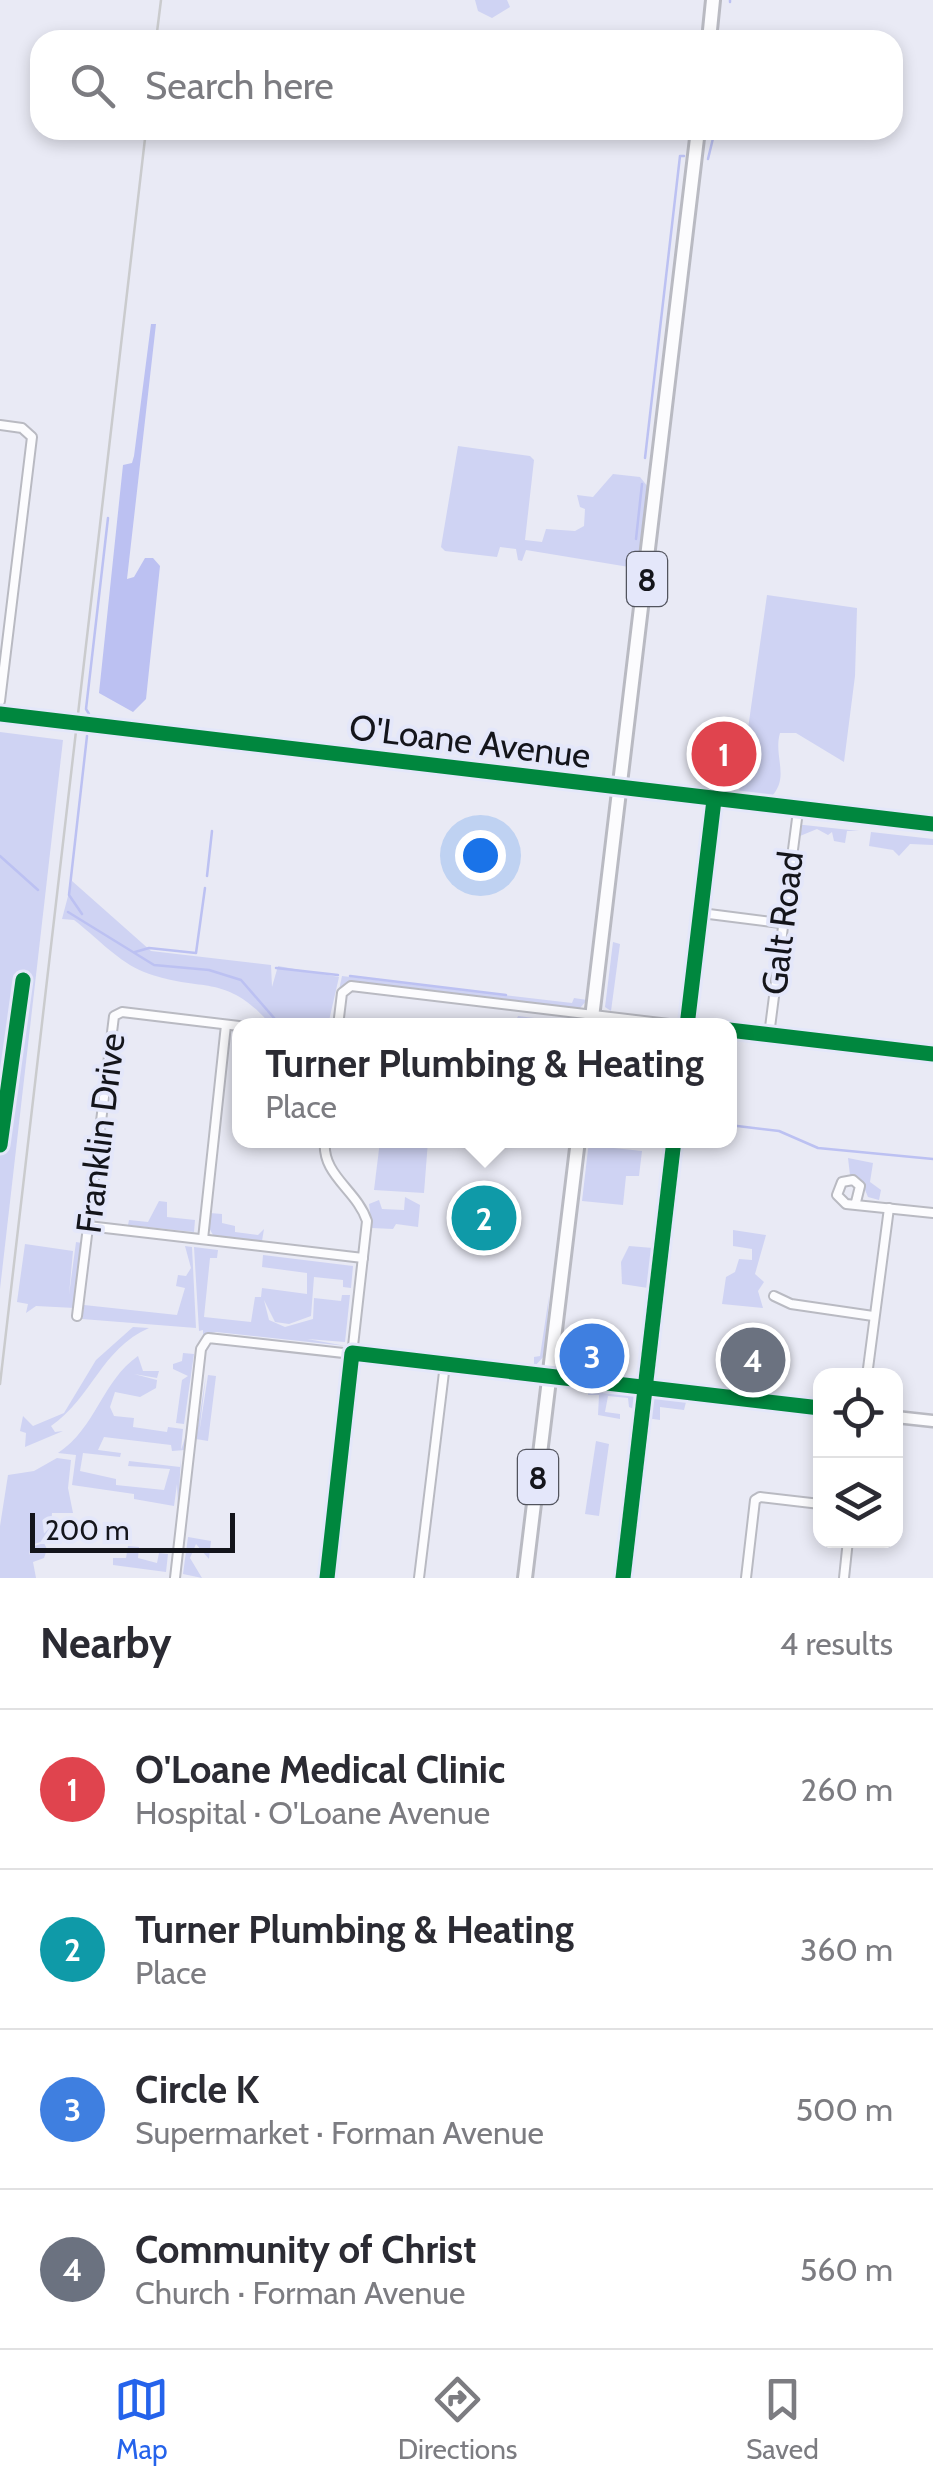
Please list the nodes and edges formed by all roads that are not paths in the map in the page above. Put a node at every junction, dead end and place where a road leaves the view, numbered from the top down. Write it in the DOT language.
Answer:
graph roads {
  1 [pos="714,0"];
  2 [pos="710,30"];
  3 [pos="697,140"];
  4 [pos="0,426"];
  5 [pos="0,701"];
  6 [pos="0,714"];
  7 [pos="622,789"];
  8 [pos="714,800"];
  9 [pos="798,811"];
  10 [pos="933,824"];
  11 [pos="700,913"];
  12 [pos="780,923"];
  13 [pos="340,1018"];
  14 [pos="577,1018"];
  15 [pos="592,1018"];
  16 [pos="688,1018"];
  17 [pos="226,1025"];
  18 [pos="232,1025"];
  19 [pos="737,1031"];
  20 [pos="769,1035"];
  21 [pos="933,1054"];
  22 [pos="325,1148"];
  23 [pos="577,1148"];
  24 [pos="673,1148"];
  25 [pos="856,1202"];
  26 [pos="888,1208"];
  27 [pos="933,1213"];
  28 [pos="88,1226"];
  29 [pos="203,1239"];
  30 [pos="363,1258"];
  31 [pos="774,1296"];
  32 [pos="77,1316"];
  33 [pos="874,1316"];
  34 [pos="352,1354"];
  35 [pos="445,1364"];
  36 [pos="868,1368"];
  37 [pos="551,1376"];
  38 [pos="646,1388"];
  39 [pos="813,1407"];
  40 [pos="903,1418"];
  41 [pos="933,1421"];
  42 [pos="813,1503"];
  43 [pos="847,1548"];
  44 [pos="175,1578"];
  45 [pos="326,1578"];
  46 [pos="419,1578"];
  47 [pos="525,1578"];
  48 [pos="623,1578"];
  49 [pos="746,1578"];
  50 [pos="844,1578"];
  1 -- 2 [label="main road"];
  3 -- 7 [label="main road, 8"];
  4 -- 5 [label="street"];
  6 -- 7 [label="street, O'Loane Avenue"];
  7 -- 8 [label="main road, O'Loane Avenue"];
  7 -- 15 [label="main road, 8"];
  8 -- 9 [label="main road, O'Loane Avenue"];
  8 -- 11 [label="street"];
  9 -- 10 [label="main road, O'Loane Avenue"];
  9 -- 12 [label="street, Galt Road"];
  11 -- 12 [label="street"];
  11 -- 16 [label="street"];
  12 -- 20 [label="street, Galt Road"];
  13 -- 14 [label="street"];
  17 -- 18 [label="street, Franklin Drive"];
  17 -- 28 [label="street, Franklin Drive"];
  17 -- 29 [label="street"];
  19 -- 20 [label="street"];
  20 -- 21 [label="street"];
  22 -- 30 [label="street"];
  23 -- 37 [label="main road, 8"];
  24 -- 38 [label="street"];
  25 -- 26 [label="street"];
  26 -- 27 [label="street"];
  26 -- 33 [label="street"];
  28 -- 29 [label="street"];
  28 -- 32 [label="street, Franklin Drive"];
  29 -- 30 [label="street"];
  30 -- 34 [label="street"];
  31 -- 33 [label="street"];
  33 -- 36 [label="street"];
  34 -- 35 [label="street"];
  34 -- 44 [label="street"];
  34 -- 45 [label="street"];
  35 -- 37 [label="street"];
  35 -- 46 [label="street"];
  37 -- 38 [label="street"];
  37 -- 47 [label="main road, 8"];
  38 -- 39 [label="street"];
  38 -- 48 [label="street"];
  40 -- 41 [label="street"];
  42 -- 49 [label="street"];
  43 -- 50 [label="street"];
}
